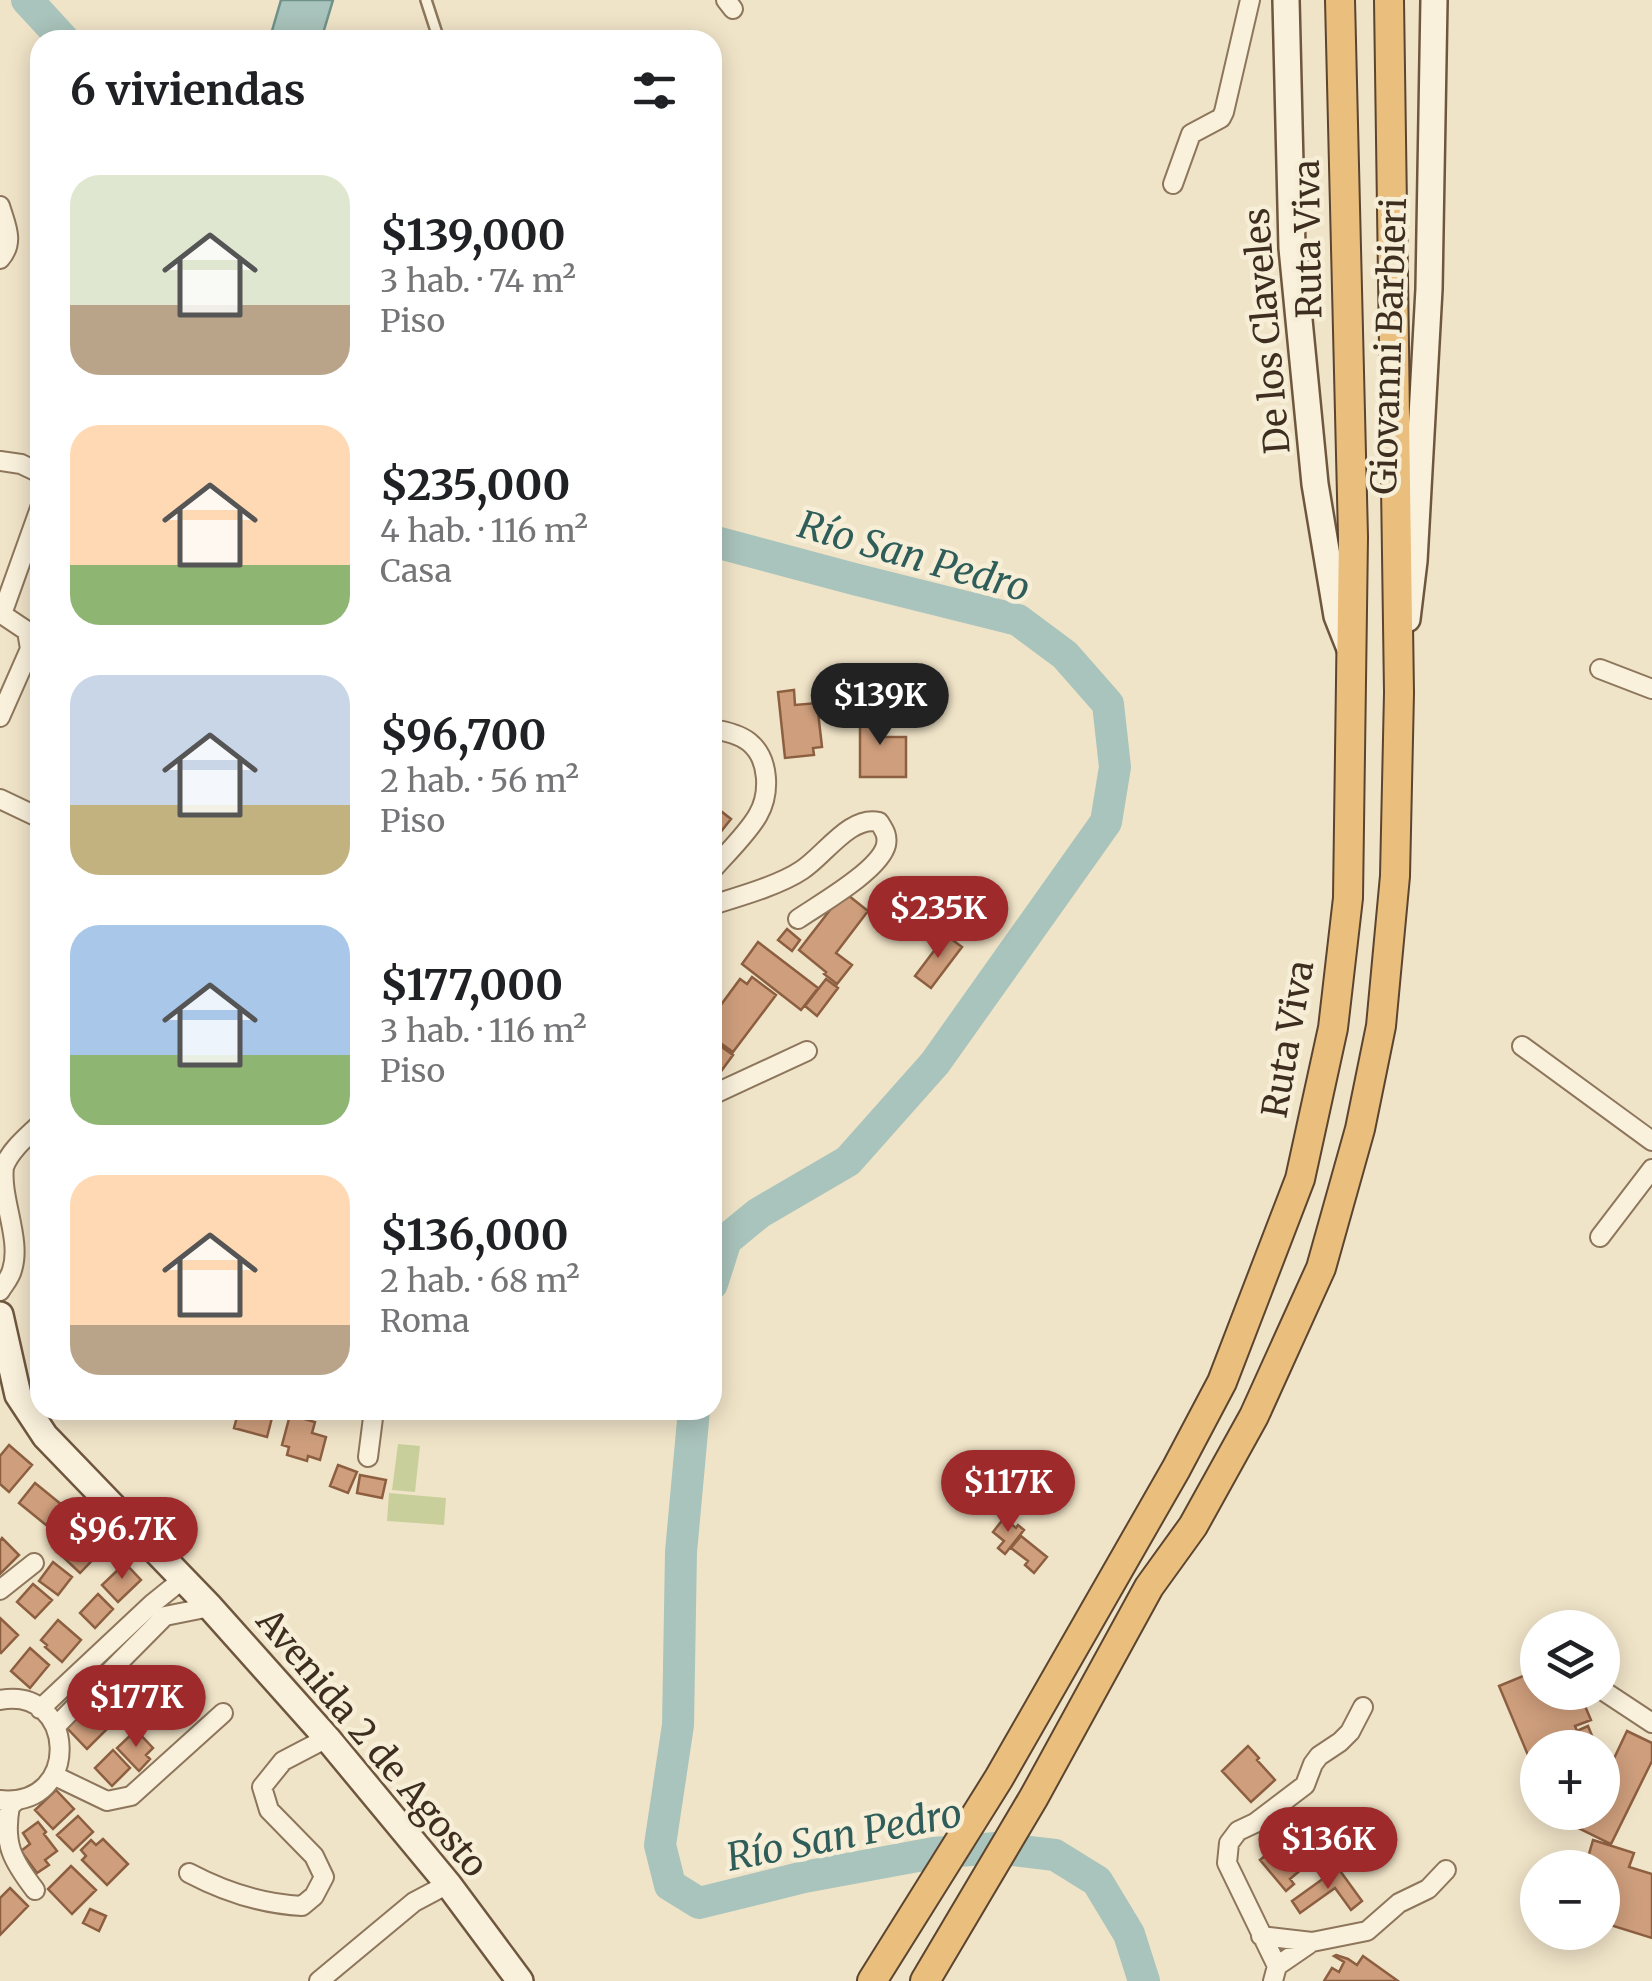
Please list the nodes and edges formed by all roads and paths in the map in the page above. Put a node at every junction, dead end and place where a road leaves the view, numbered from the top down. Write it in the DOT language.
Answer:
graph roads {
  1 [pos="426,0"];
  2 [pos="1250,0"];
  3 [pos="1286,0"];
  4 [pos="1340,0"];
  5 [pos="1389,0"];
  6 [pos="1434,0"];
  7 [pos="436,30"];
  8 [pos="1172,184"];
  9 [pos="0,206"];
  10 [pos="0,259"];
  11 [pos="0,462"];
  12 [pos="30,468"];
  13 [pos="30,530"];
  14 [pos="7,579"];
  15 [pos="1,613"];
  16 [pos="1352,652"];
  17 [pos="1600,669"];
  18 [pos="1652,689"];
  19 [pos="1398,693"];
  20 [pos="0,717"];
  21 [pos="722,731"];
  22 [pos="0,799"];
  23 [pos="30,813"];
  24 [pos="722,858"];
  25 [pos="722,901"];
  26 [pos="798,919"];
  27 [pos="1522,1046"];
  28 [pos="807,1051"];
  29 [pos="722,1091"];
  30 [pos="30,1134"];
  31 [pos="1652,1140"];
  32 [pos="1652,1169"];
  33 [pos="1600,1237"];
  34 [pos="0,1290"];
  35 [pos="0,1315"];
  36 [pos="30,1413"];
  37 [pos="34,1420"];
  38 [pos="373,1420"];
  39 [pos="368,1457"];
  40 [pos="34,1563"];
  41 [pos="183,1579"];
  42 [pos="0,1590"];
  43 [pos="210,1607"];
  44 [pos="0,1700"];
  45 [pos="1620,1702"];
  46 [pos="1364,1707"];
  47 [pos="40,1709"];
  48 [pos="222,1713"];
  49 [pos="1652,1722"];
  50 [pos="56,1726"];
  51 [pos="326,1738"];
  52 [pos="55,1776"];
  53 [pos="8,1800"];
  54 [pos="1446,1870"];
  55 [pos="188,1874"];
  56 [pos="448,1884"];
  57 [pos="35,1890"];
  58 [pos="1261,1936"];
  59 [pos="1312,1942"];
  60 [pos="1275,1974"];
  61 [pos="319,1981"];
  62 [pos="520,1981"];
  63 [pos="872,1981"];
  64 [pos="925,1981"];
  1 -- 7 [label="lane"];
  2 -- 8 [label="street"];
  3 -- 16 [label="main road, De los Claveles"];
  4 -- 16 [label="highway, Ruta Viva"];
  5 -- 19 [label="highway"];
  6 -- 19 [label="main road, Giovanni Barbieri"];
  9 -- 10 [label="street"];
  11 -- 12 [label="street"];
  13 -- 14 [label="street"];
  14 -- 15 [label="street"];
  15 -- 20 [label="street"];
  16 -- 63 [label="highway, Ruta Viva"];
  17 -- 18 [label="street"];
  19 -- 64 [label="highway"];
  21 -- 24 [label="street"];
  22 -- 23 [label="street"];
  25 -- 26 [label="street"];
  27 -- 31 [label="street"];
  28 -- 29 [label="street"];
  30 -- 34 [label="street"];
  32 -- 33 [label="street"];
  35 -- 36 [label="main road, Avenida 2 de Agosto"];
  37 -- 41 [label="main road, Avenida 2 de Agosto"];
  38 -- 39 [label="street"];
  40 -- 42 [label="street"];
  41 -- 43 [label="main road, Avenida 2 de Agosto"];
  41 -- 47 [label="street"];
  43 -- 50 [label="street"];
  43 -- 51 [label="main road, Avenida 2 de Agosto"];
  44 -- 47 [label="street"];
  45 -- 49 [label="street"];
  46 -- 58 [label="street"];
  47 -- 50 [label="street"];
  48 -- 52 [label="street"];
  50 -- 52 [label="street"];
  51 -- 55 [label="street"];
  51 -- 56 [label="main road, Avenida 2 de Agosto"];
  52 -- 53 [label="street"];
  53 -- 57 [label="street"];
  54 -- 59 [label="street"];
  56 -- 61 [label="street"];
  56 -- 62 [label="main road, Avenida 2 de Agosto"];
  58 -- 59 [label="street"];
  58 -- 60 [label="street"];
  59 -- 60 [label="street"];
}
